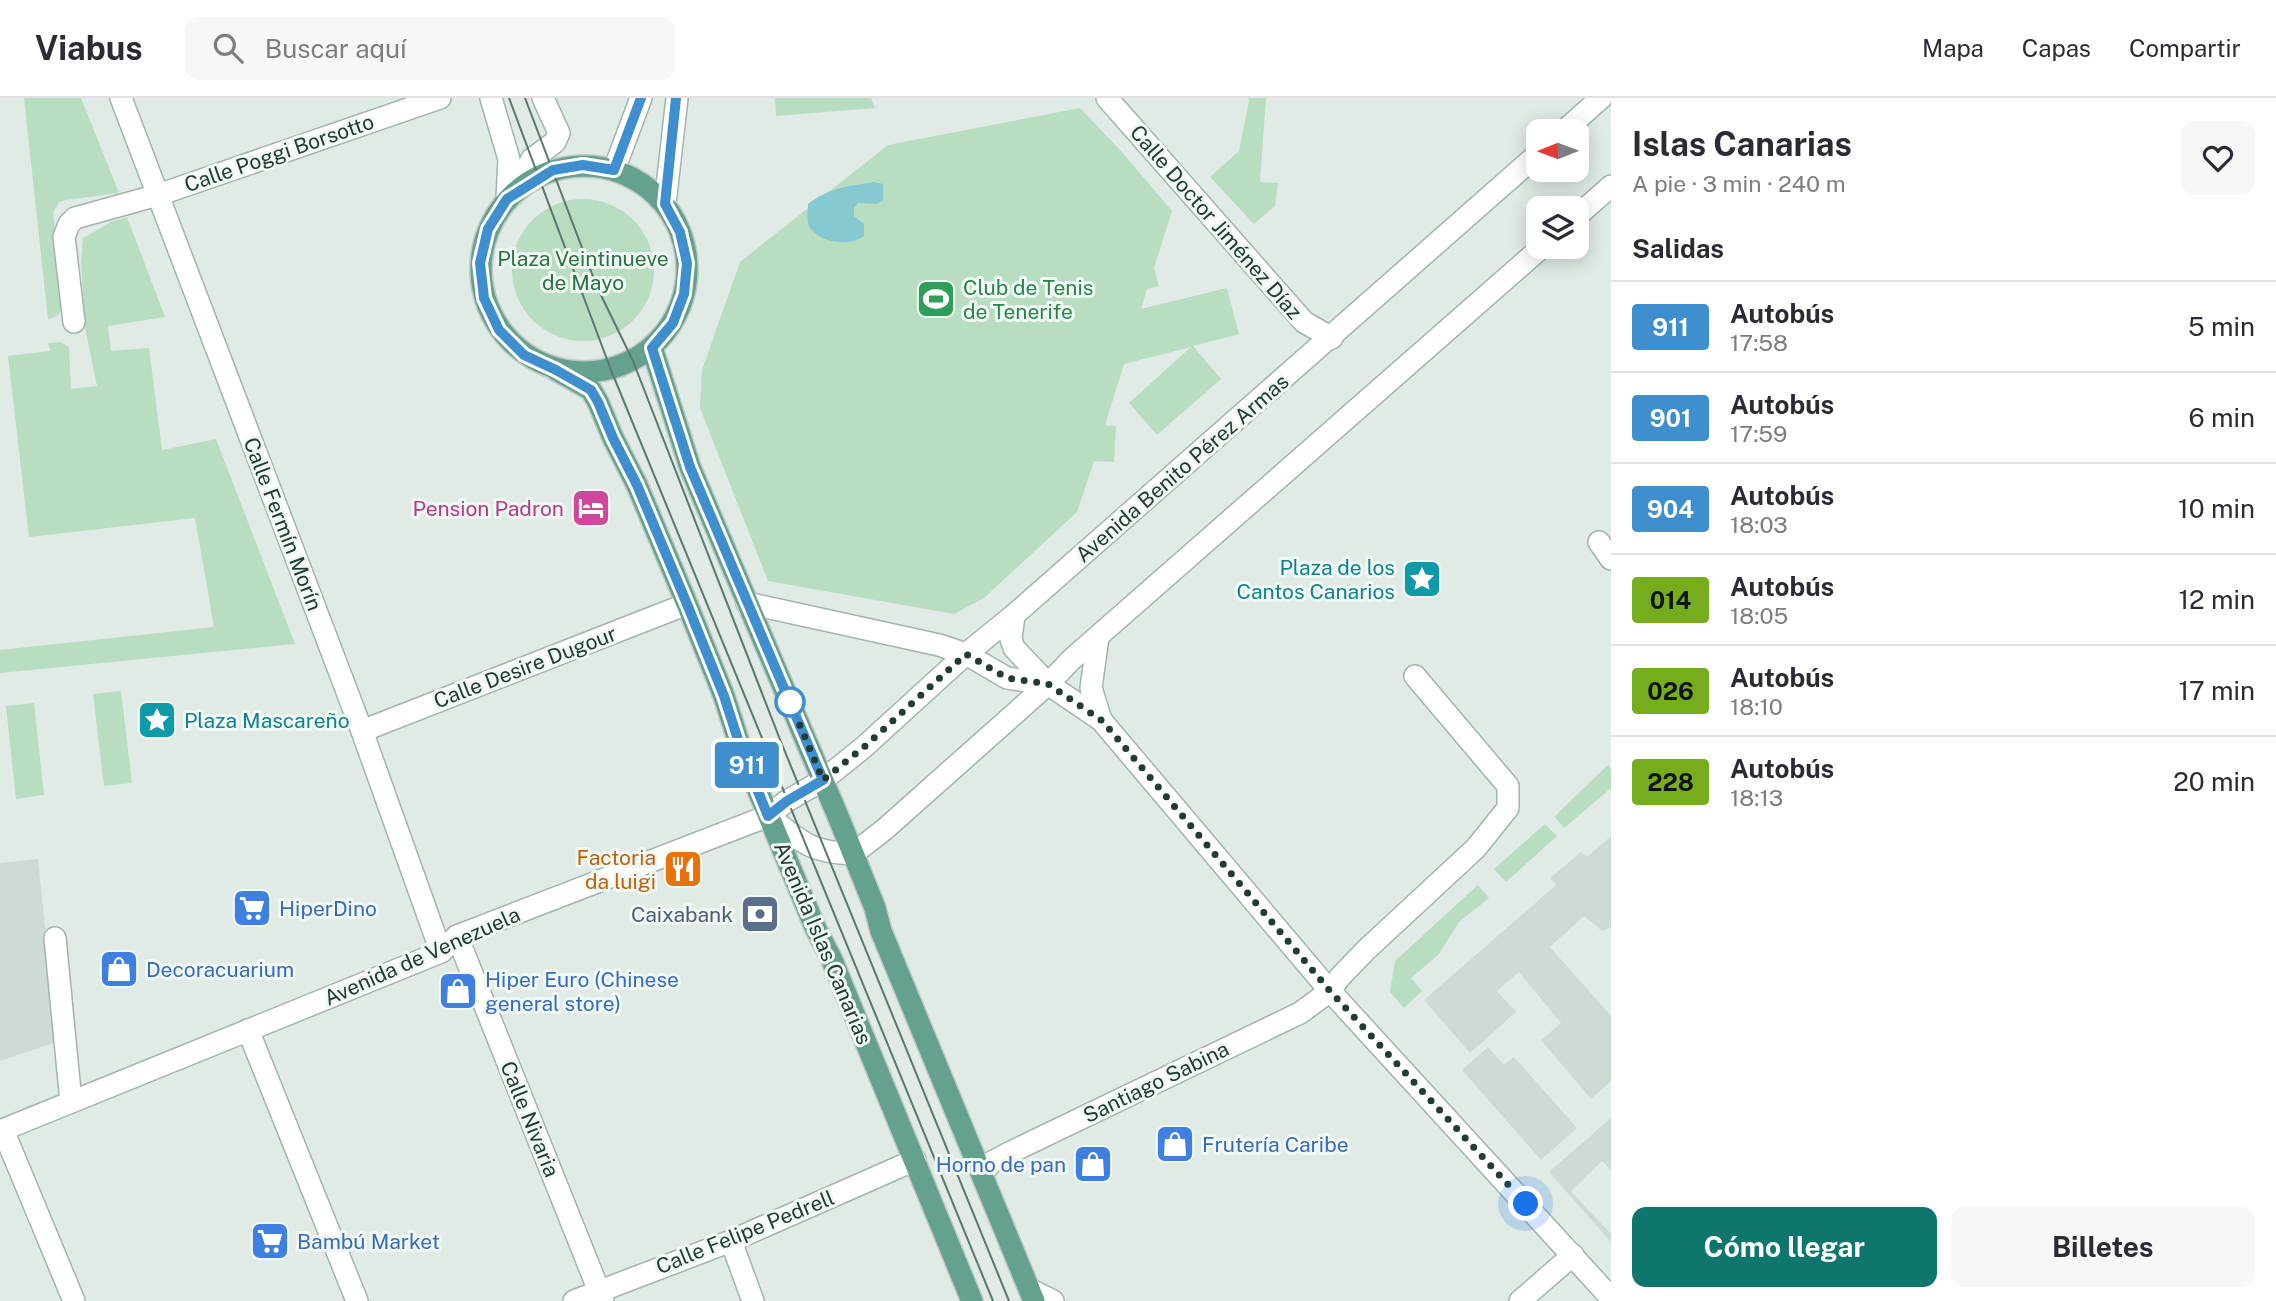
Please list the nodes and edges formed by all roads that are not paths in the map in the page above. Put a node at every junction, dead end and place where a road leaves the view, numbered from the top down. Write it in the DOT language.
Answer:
graph roads {
  1 [pos="121,98"];
  2 [pos="440,98"];
  3 [pos="491,98"];
  4 [pos="543,98"];
  5 [pos="641,98"];
  6 [pos="677,98"];
  7 [pos="1107,98"];
  8 [pos="1601,98"];
  9 [pos="1577,119"];
  10 [pos="1526,165"];
  11 [pos="614,170"];
  12 [pos="1611,186"];
  13 [pos="158,195"];
  14 [pos="510,197"];
  15 [pos="665,204"];
  16 [pos="1589,205"];
  17 [pos="1528,259"];
  18 [pos="74,322"];
  19 [pos="1332,338"];
  20 [pos="652,348"];
  21 [pos="556,370"];
  22 [pos="747,603"];
  23 [pos="687,604"];
  24 [pos="1014,615"];
  25 [pos="1098,637"];
  26 [pos="966,654"];
  27 [pos="1415,676"];
  28 [pos="1048,684"];
  29 [pos="1101,720"];
  30 [pos="362,731"];
  31 [pos="823,780"];
  32 [pos="768,816"];
  33 [pos="853,855"];
  34 [pos="457,936"];
  35 [pos="55,938"];
  36 [pos="441,952"];
  37 [pos="1330,991"];
  38 [pos="248,1030"];
  39 [pos="71,1102"];
  40 [pos="1,1131"];
  41 [pos="915,1160"];
  42 [pos="982,1173"];
  43 [pos="731,1241"];
  44 [pos="1573,1255"];
  45 [pos="1032,1295"];
  46 [pos="601,1296"];
  47 [pos="1611,1298"];
  48 [pos="74,1301"];
  49 [pos="358,1301"];
  50 [pos="574,1301"];
  51 [pos="753,1301"];
  52 [pos="972,1301"];
  53 [pos="1053,1301"];
  54 [pos="1520,1301"];
  1 -- 13 [label="street, Calle Fermín Morín"];
  2 -- 13 [label="street, Calle Poggi Borsotto"];
  3 -- 14 [label="street"];
  4 -- 14 [label="street"];
  5 -- 11 [label="street"];
  6 -- 15 [label="street"];
  7 -- 19 [label="street, Calle Doctor Jiménez Díaz"];
  8 -- 9 [label="street"];
  10 -- 19 [label="street, Avenida Benito Pérez Armas"];
  11 -- 14 [label="main road"];
  11 -- 15 [label="main road"];
  12 -- 16 [label="street"];
  13 -- 18 [label="street, Calle Poggi Borsotto"];
  13 -- 30 [label="street, Calle Fermín Morín"];
  14 -- 21 [label="main road"];
  15 -- 20 [label="main road"];
  17 -- 25 [label="street"];
  19 -- 24 [label="street, Avenida Benito Pérez Armas"];
  20 -- 21 [label="main road"];
  20 -- 22 [label="main road"];
  21 -- 23 [label="main road, Avenida Islas Canarias"];
  22 -- 26 [label="street"];
  22 -- 31 [label="main road"];
  23 -- 30 [label="street, Calle Desire Dugour"];
  23 -- 32 [label="main road, Avenida Islas Canarias"];
  24 -- 26 [label="street, Avenida Benito Pérez Armas"];
  24 -- 28 [label="street"];
  25 -- 28 [label="street"];
  25 -- 29 [label="street"];
  26 -- 28 [label="street"];
  26 -- 31 [label="street, Avenida Benito Pérez Armas"];
  27 -- 37 [label="street, Santiago Sabina"];
  28 -- 29 [label="street"];
  28 -- 33 [label="street"];
  29 -- 37 [label="street"];
  30 -- 36 [label="street, Calle Fermín Morín"];
  31 -- 32 [label="street, Avenida de Venezuela"];
  31 -- 33 [label="main road"];
  32 -- 33 [label="street"];
  32 -- 34 [label="street, Avenida de Venezuela"];
  32 -- 41 [label="main road, Avenida Islas Canarias"];
  33 -- 42 [label="main road"];
  34 -- 36 [label="street, Avenida de Venezuela"];
  34 -- 46 [label="street, Calle Nivaria"];
  35 -- 39 [label="street"];
  36 -- 38 [label="street, Avenida de Venezuela"];
  37 -- 42 [label="street, Santiago Sabina"];
  37 -- 44 [label="street"];
  38 -- 39 [label="street, Avenida de Venezuela"];
  38 -- 49 [label="street"];
  39 -- 40 [label="street, Avenida de Venezuela"];
  40 -- 48 [label="street"];
  41 -- 43 [label="street, Calle Felipe Pedrell"];
  41 -- 52 [label="main road, Avenida Islas Canarias"];
  42 -- 45 [label="main road"];
  43 -- 46 [label="street, Calle Felipe Pedrell"];
  43 -- 51 [label="street"];
  44 -- 47 [label="street"];
  44 -- 54 [label="street"];
  45 -- 53 [label="street"];
  46 -- 50 [label="street, Calle Felipe Pedrell"];
}
